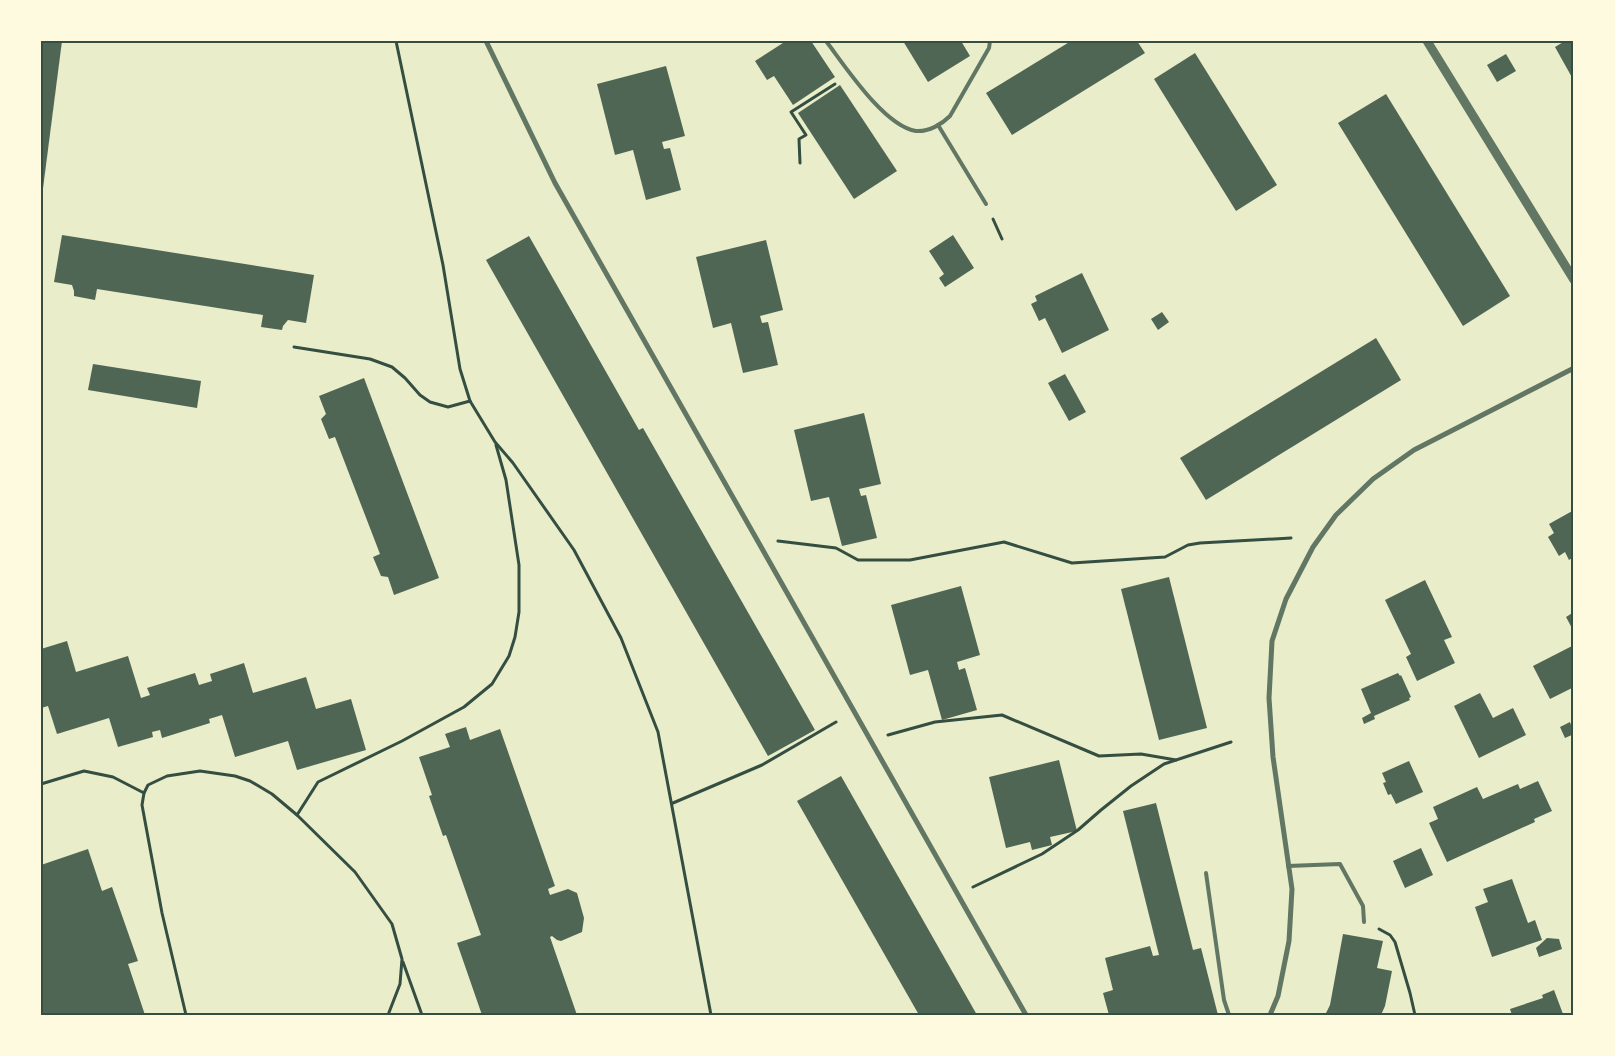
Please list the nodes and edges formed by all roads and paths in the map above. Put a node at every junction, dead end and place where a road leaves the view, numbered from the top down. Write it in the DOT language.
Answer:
graph roads {
  1 [pos="396,41"];
  2 [pos="486,41"];
  3 [pos="826,41"];
  4 [pos="990,41"];
  5 [pos="1427,41"];
  6 [pos="835,84"];
  7 [pos="938,125"];
  8 [pos="800,163"];
  9 [pos="986,204"];
  10 [pos="1574,280"];
  11 [pos="294,347"];
  12 [pos="1574,368"];
  13 [pos="470,401"];
  14 [pos="495,442"];
  15 [pos="1291,538"];
  16 [pos="758,539"];
  17 [pos="836,722"];
  18 [pos="872,740"];
  19 [pos="1231,742"];
  20 [pos="1176,760"];
  21 [pos="41,784"];
  22 [pos="144,793"];
  23 [pos="673,804"];
  24 [pos="298,815"];
  25 [pos="1288,866"];
  26 [pos="1206,873"];
  27 [pos="958,894"];
  28 [pos="1364,922"];
  29 [pos="402,959"];
  30 [pos="186,1015"];
  31 [pos="388,1015"];
  32 [pos="422,1015"];
  33 [pos="711,1015"];
  34 [pos="1026,1015"];
  35 [pos="1229,1015"];
  36 [pos="1270,1015"];
  37 [pos="1415,1015"];
  1 -- 13 [label="path"];
  2 -- 16 [label="street"];
  3 -- 7 [label="lane"];
  4 -- 7 [label="lane"];
  5 -- 10 [label="street"];
  6 -- 8 [label="path"];
  7 -- 9 [label="lane"];
  11 -- 13 [label="path"];
  12 -- 25 [label="street"];
  13 -- 14 [label="path"];
  14 -- 23 [label="path"];
  14 -- 24 [label="path"];
  15 -- 16 [label="path"];
  16 -- 18 [label="street"];
  17 -- 23 [label="path"];
  18 -- 20 [label="path"];
  18 -- 27 [label="street"];
  19 -- 20 [label="path"];
  20 -- 27 [label="path"];
  21 -- 22 [label="path"];
  22 -- 24 [label="path"];
  22 -- 30 [label="path"];
  23 -- 33 [label="path"];
  24 -- 29 [label="path"];
  25 -- 28 [label="lane"];
  25 -- 36 [label="street"];
  26 -- 35 [label="lane"];
  27 -- 34 [label="street"];
  28 -- 37 [label="path"];
  29 -- 31 [label="path"];
  29 -- 32 [label="path"];
}
